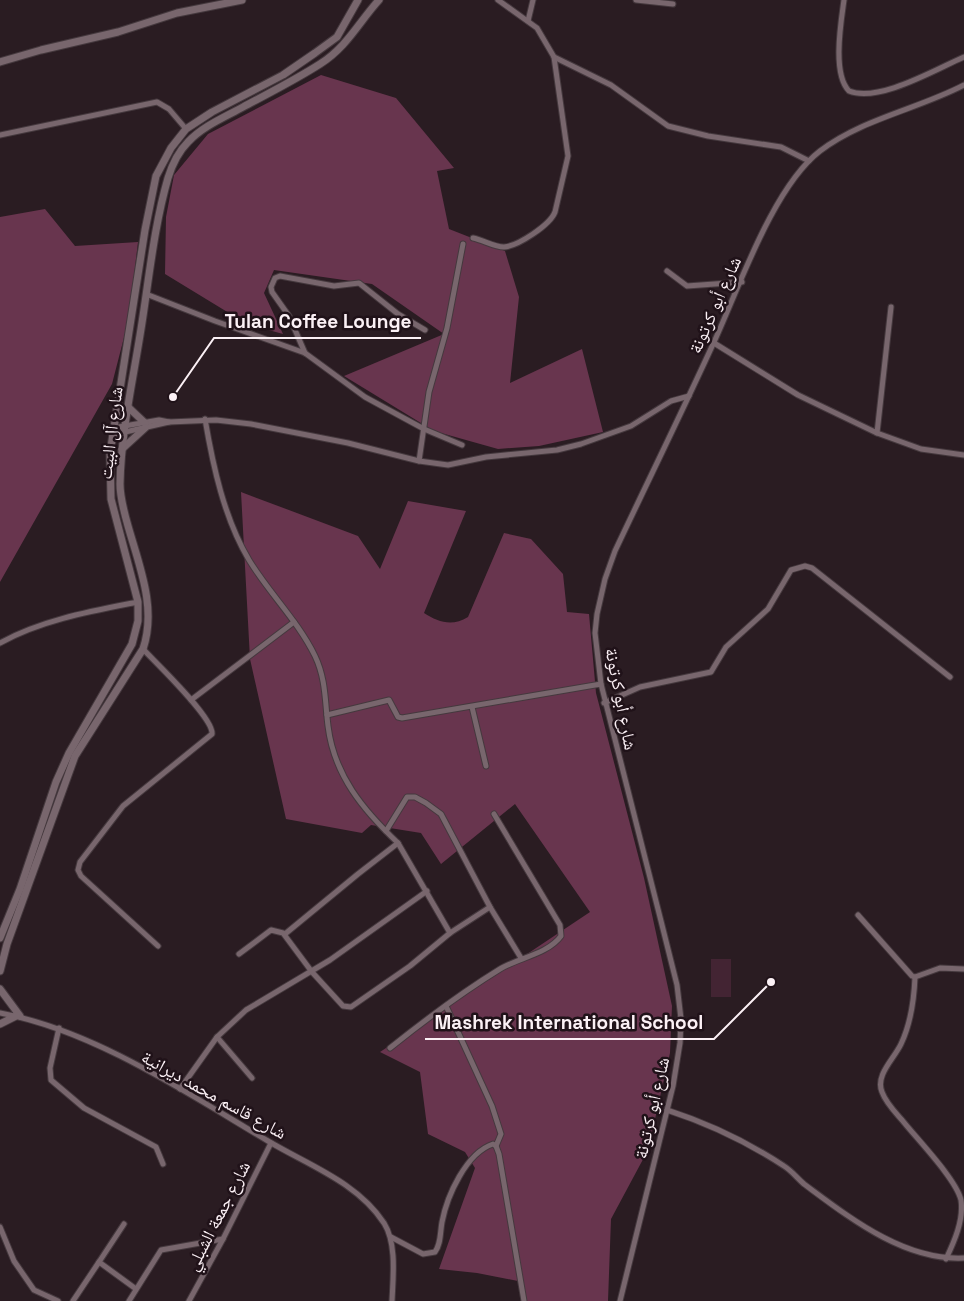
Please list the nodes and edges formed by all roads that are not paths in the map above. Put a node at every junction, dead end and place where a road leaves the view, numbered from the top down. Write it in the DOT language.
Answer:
graph roads {
  1 [pos="242,0"];
  2 [pos="358,0"];
  3 [pos="367,0"];
  4 [pos="379,0"];
  5 [pos="498,0"];
  6 [pos="533,0"];
  7 [pos="636,0"];
  8 [pos="844,0"];
  9 [pos="673,4"];
  10 [pos="528,21"];
  11 [pos="554,57"];
  12 [pos="964,57"];
  13 [pos="0,62"];
  14 [pos="964,84"];
  15 [pos="186,129"];
  16 [pos="0,135"];
  17 [pos="809,161"];
  18 [pos="473,238"];
  19 [pos="463,244"];
  20 [pos="667,271"];
  21 [pos="742,282"];
  22 [pos="146,294"];
  23 [pos="891,307"];
  24 [pos="425,330"];
  25 [pos="714,343"];
  26 [pos="305,353"];
  27 [pos="688,396"];
  28 [pos="128,407"];
  29 [pos="205,419"];
  30 [pos="145,425"];
  31 [pos="125,429"];
  32 [pos="424,429"];
  33 [pos="113,431"];
  34 [pos="877,433"];
  35 [pos="462,445"];
  36 [pos="122,450"];
  37 [pos="964,454"];
  38 [pos="419,461"];
  39 [pos="138,602"];
  40 [pos="294,622"];
  41 [pos="0,643"];
  42 [pos="143,649"];
  43 [pos="950,676"];
  44 [pos="601,684"];
  45 [pos="191,700"];
  46 [pos="604,703"];
  47 [pos="472,707"];
  48 [pos="327,715"];
  49 [pos="486,766"];
  50 [pos="494,814"];
  51 [pos="386,831"];
  52 [pos="398,843"];
  53 [pos="426,891"];
  54 [pos="490,907"];
  55 [pos="858,915"];
  56 [pos="450,933"];
  57 [pos="285,934"];
  58 [pos="0,938"];
  59 [pos="4,943"];
  60 [pos="158,946"];
  61 [pos="239,954"];
  62 [pos="521,958"];
  63 [pos="964,969"];
  64 [pos="0,971"];
  65 [pos="312,972"];
  66 [pos="915,977"];
  67 [pos="0,989"];
  68 [pos="446,1006"];
  69 [pos="0,1013"];
  70 [pos="18,1016"];
  71 [pos="0,1024"];
  72 [pos="59,1028"];
  73 [pos="217,1037"];
  74 [pos="390,1048"];
  75 [pos="252,1078"];
  76 [pos="180,1089"];
  77 [pos="667,1110"];
  78 [pos="271,1143"];
  79 [pos="496,1146"];
  80 [pos="163,1164"];
  81 [pos="124,1224"];
  82 [pos="0,1227"];
  83 [pos="391,1237"];
  84 [pos="223,1239"];
  85 [pos="964,1258"];
  86 [pos="946,1259"];
  87 [pos="99,1262"];
  88 [pos="136,1289"];
  89 [pos="58,1301"];
  90 [pos="72,1301"];
  91 [pos="129,1301"];
  92 [pos="189,1301"];
  93 [pos="392,1301"];
  94 [pos="524,1301"];
  95 [pos="620,1301"];
  1 -- 13 [label="street"];
  2 -- 15 [label="street, شارع آل البيت"];
  3 -- 4 [label="street"];
  4 -- 22 [label="street, شارع آل البيت"];
  5 -- 10 [label="street"];
  6 -- 10 [label="street"];
  7 -- 9 [label="street"];
  8 -- 12 [label="street"];
  10 -- 11 [label="street"];
  11 -- 17 [label="street"];
  11 -- 18 [label="street"];
  14 -- 17 [label="street, شارع أبو كرتونة"];
  15 -- 16 [label="street"];
  15 -- 33 [label="street, شارع آل البيت"];
  17 -- 21 [label="street, شارع أبو كرتونة"];
  19 -- 32 [label="street"];
  20 -- 21 [label="street"];
  21 -- 25 [label="street, شارع أبو كرتونة"];
  22 -- 26 [label="street"];
  22 -- 28 [label="street, شارع آل البيت"];
  23 -- 34 [label="street"];
  24 -- 26 [label="street"];
  25 -- 27 [label="street, شارع أبو كرتونة"];
  25 -- 34 [label="street"];
  26 -- 32 [label="street"];
  27 -- 38 [label="street"];
  27 -- 44 [label="street, شارع أبو كرتونة"];
  28 -- 30 [label="street"];
  28 -- 31 [label="street, شارع آل البيت"];
  29 -- 30 [label="street"];
  29 -- 38 [label="street"];
  29 -- 40 [label="street"];
  30 -- 31 [label="street"];
  30 -- 36 [label="street"];
  31 -- 33 [label="street"];
  31 -- 36 [label="street, شارع آل البيت"];
  32 -- 35 [label="street"];
  32 -- 38 [label="street"];
  33 -- 39 [label="street, شارع آل البيت"];
  34 -- 37 [label="street"];
  36 -- 42 [label="street, شارع آل البيت"];
  39 -- 41 [label="street"];
  39 -- 58 [label="street, شارع آل البيت"];
  40 -- 45 [label="street"];
  40 -- 48 [label="street"];
  42 -- 45 [label="street"];
  42 -- 59 [label="street, شارع آل البيت"];
  43 -- 46 [label="street"];
  44 -- 46 [label="street, شارع أبو كرتونة"];
  44 -- 47 [label="street"];
  45 -- 60 [label="street"];
  46 -- 77 [label="street, شارع أبو كرتونة"];
  47 -- 48 [label="street"];
  47 -- 49 [label="street"];
  48 -- 51 [label="street"];
  50 -- 62 [label="street"];
  51 -- 52 [label="street"];
  51 -- 54 [label="street"];
  52 -- 53 [label="street"];
  52 -- 57 [label="street"];
  53 -- 56 [label="street"];
  53 -- 65 [label="street"];
  54 -- 56 [label="street"];
  54 -- 62 [label="street"];
  55 -- 66 [label="street"];
  56 -- 65 [label="street"];
  57 -- 61 [label="street"];
  57 -- 65 [label="street"];
  59 -- 64 [label="street, شارع آل البيت"];
  62 -- 68 [label="street"];
  63 -- 66 [label="street"];
  65 -- 73 [label="street"];
  66 -- 86 [label="street"];
  67 -- 70 [label="street"];
  68 -- 74 [label="street"];
  68 -- 79 [label="street"];
  69 -- 70 [label="street, شارع قاسم محمد ديرانية"];
  70 -- 71 [label="street"];
  70 -- 72 [label="street, شارع قاسم محمد ديرانية"];
  72 -- 76 [label="street, شارع قاسم محمد ديرانية"];
  72 -- 80 [label="street"];
  73 -- 75 [label="street"];
  73 -- 76 [label="street"];
  76 -- 78 [label="street, شارع قاسم محمد ديرانية"];
  77 -- 86 [label="street"];
  77 -- 95 [label="street, شارع أبو كرتونة"];
  78 -- 83 [label="street, شارع قاسم محمد ديرانية"];
  78 -- 84 [label="street, شارع جمعة الشبلي"];
  79 -- 83 [label="street"];
  79 -- 94 [label="street"];
  81 -- 87 [label="street"];
  82 -- 89 [label="street"];
  83 -- 93 [label="street"];
  84 -- 88 [label="street"];
  84 -- 92 [label="street, شارع جمعة الشبلي"];
  85 -- 86 [label="street"];
  87 -- 88 [label="street"];
  87 -- 90 [label="street"];
  88 -- 91 [label="street"];
}
